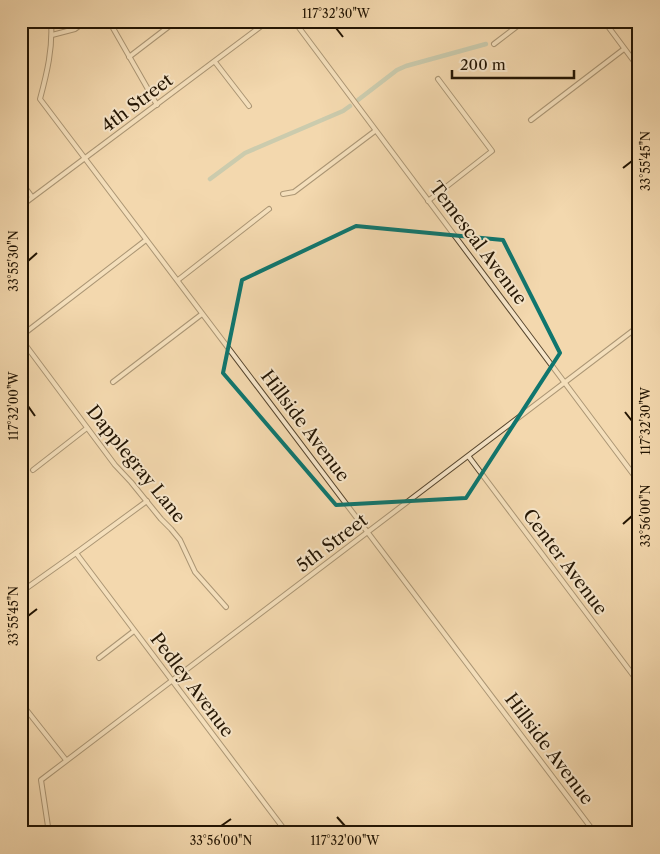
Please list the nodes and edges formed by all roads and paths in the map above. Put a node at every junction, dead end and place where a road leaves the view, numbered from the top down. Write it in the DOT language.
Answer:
graph roads {
  1 [pos="51,21"];
  2 [pos="86,21"];
  3 [pos="109,21"];
  4 [pos="176,21"];
  5 [pos="268,21"];
  6 [pos="294,21"];
  7 [pos="524,21"];
  8 [pos="604,21"];
  9 [pos="52,35"];
  10 [pos="494,44"];
  11 [pos="624,49"];
  12 [pos="129,57"];
  13 [pos="215,62"];
  14 [pos="639,68"];
  15 [pos="438,79"];
  16 [pos="157,105"];
  17 [pos="249,106"];
  18 [pos="531,120"];
  19 [pos="375,130"];
  20 [pos="86,158"];
  21 [pos="21,182"];
  22 [pos="283,194"];
  23 [pos="32,197"];
  24 [pos="428,201"];
  25 [pos="21,206"];
  26 [pos="269,209"];
  27 [pos="146,240"];
  28 [pos="178,280"];
  29 [pos="202,314"];
  30 [pos="639,326"];
  31 [pos="21,338"];
  32 [pos="113,382"];
  33 [pos="566,382"];
  34 [pos="87,428"];
  35 [pos="469,457"];
  36 [pos="33,470"];
  37 [pos="639,482"];
  38 [pos="147,501"];
  39 [pos="369,532"];
  40 [pos="76,553"];
  41 [pos="21,592"];
  42 [pos="226,607"];
  43 [pos="134,631"];
  44 [pos="99,658"];
  45 [pos="171,680"];
  46 [pos="639,683"];
  47 [pos="21,703"];
  48 [pos="66,760"];
  49 [pos="49,833"];
  50 [pos="287,833"];
  51 [pos="595,833"];
  1 -- 9 [label="street, Hillside Avenue"];
  2 -- 9 [label="street"];
  3 -- 12 [label="street"];
  4 -- 12 [label="street"];
  5 -- 13 [label="street, 4th Street"];
  6 -- 19 [label="street, Temescal Avenue"];
  7 -- 10 [label="street"];
  8 -- 11 [label="street"];
  9 -- 20 [label="street, Hillside Avenue"];
  11 -- 14 [label="street"];
  11 -- 18 [label="street"];
  12 -- 16 [label="street"];
  13 -- 16 [label="street, 4th Street"];
  13 -- 17 [label="street"];
  15 -- 24 [label="street"];
  16 -- 20 [label="street, 4th Street"];
  19 -- 22 [label="street"];
  19 -- 24 [label="street, Temescal Avenue"];
  20 -- 23 [label="street, 4th Street"];
  20 -- 27 [label="street, Hillside Avenue"];
  21 -- 23 [label="street"];
  23 -- 25 [label="street, 4th Street"];
  24 -- 33 [label="street, Temescal Avenue"];
  26 -- 28 [label="street"];
  27 -- 28 [label="street, Hillside Avenue"];
  27 -- 31 [label="street"];
  28 -- 29 [label="street, Hillside Avenue"];
  29 -- 32 [label="street"];
  29 -- 39 [label="street, Hillside Avenue"];
  30 -- 33 [label="street, 5th Street"];
  31 -- 34 [label="street, Dapplegray Lane"];
  33 -- 35 [label="street, 5th Street"];
  33 -- 37 [label="street, Temescal Avenue"];
  34 -- 36 [label="street"];
  34 -- 38 [label="street, Dapplegray Lane"];
  35 -- 39 [label="street, 5th Street"];
  35 -- 46 [label="street, Center Avenue"];
  38 -- 40 [label="street"];
  38 -- 42 [label="street, Dapplegray Lane"];
  39 -- 45 [label="street, 5th Street"];
  39 -- 51 [label="street, Hillside Avenue"];
  40 -- 41 [label="street"];
  40 -- 43 [label="street, Pedley Avenue"];
  43 -- 44 [label="street"];
  43 -- 45 [label="street, Pedley Avenue"];
  45 -- 48 [label="street, 5th Street"];
  45 -- 50 [label="street, Pedley Avenue"];
  47 -- 48 [label="street"];
  48 -- 49 [label="street, 5th Street"];
}
